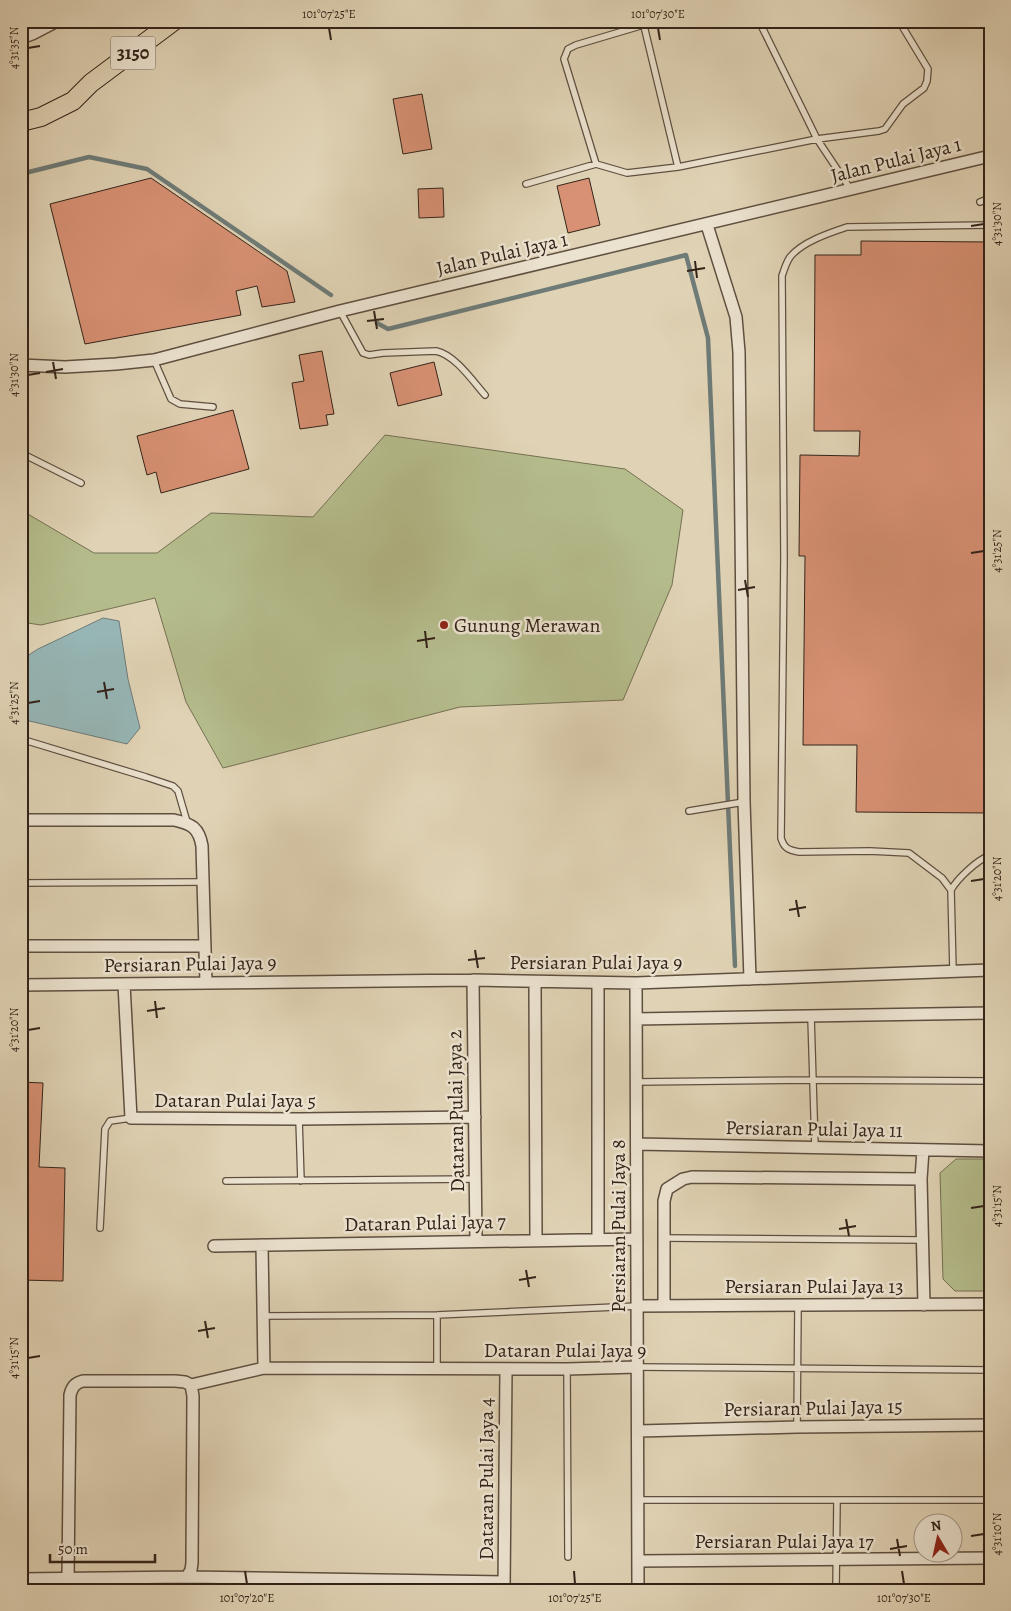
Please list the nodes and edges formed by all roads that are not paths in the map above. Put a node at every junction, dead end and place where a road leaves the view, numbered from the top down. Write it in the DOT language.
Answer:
graph roads {
  1 [pos="57,21"];
  2 [pos="174,21"];
  3 [pos="657,21"];
  4 [pos="759,21"];
  5 [pos="899,21"];
  6 [pos="644,26"];
  7 [pos="21,38"];
  8 [pos="91,84"];
  9 [pos="21,111"];
  10 [pos="21,122"];
  11 [pos="817,138"];
  12 [pos="990,156"];
  13 [pos="596,164"];
  14 [pos="678,168"];
  15 [pos="526,184"];
  16 [pos="852,190"];
  17 [pos="990,198"];
  18 [pos="980,202"];
  19 [pos="990,224"];
  20 [pos="707,225"];
  21 [pos="340,311"];
  22 [pos="154,360"];
  23 [pos="21,365"];
  24 [pos="485,395"];
  25 [pos="213,407"];
  26 [pos="21,453"];
  27 [pos="82,483"];
  28 [pos="21,739"];
  29 [pos="744,802"];
  30 [pos="689,811"];
  31 [pos="21,820"];
  32 [pos="187,822"];
  33 [pos="990,855"];
  34 [pos="203,882"];
  35 [pos="21,883"];
  36 [pos="950,890"];
  37 [pos="21,946"];
  38 [pos="205,946"];
  39 [pos="990,970"];
  40 [pos="953,971"];
  41 [pos="750,979"];
  42 [pos="473,980"];
  43 [pos="535,982"];
  44 [pos="206,983"];
  45 [pos="598,983"];
  46 [pos="636,983"];
  47 [pos="124,984"];
  48 [pos="21,985"];
  49 [pos="990,1013"];
  50 [pos="811,1017"];
  51 [pos="636,1019"];
  52 [pos="812,1080"];
  53 [pos="990,1081"];
  54 [pos="636,1082"];
  55 [pos="475,1117"];
  56 [pos="131,1118"];
  57 [pos="299,1119"];
  58 [pos="637,1144"];
  59 [pos="814,1147"];
  60 [pos="924,1150"];
  61 [pos="990,1151"];
  62 [pos="476,1179"];
  63 [pos="921,1179"];
  64 [pos="226,1181"];
  65 [pos="301,1181"];
  66 [pos="100,1228"];
  67 [pos="598,1238"];
  68 [pos="664,1238"];
  69 [pos="637,1239"];
  70 [pos="536,1240"];
  71 [pos="923,1240"];
  72 [pos="476,1241"];
  73 [pos="262,1245"];
  74 [pos="214,1246"];
  75 [pos="924,1304"];
  76 [pos="990,1304"];
  77 [pos="798,1305"];
  78 [pos="638,1306"];
  79 [pos="664,1306"];
  80 [pos="437,1315"];
  81 [pos="263,1316"];
  82 [pos="637,1367"];
  83 [pos="264,1368"];
  84 [pos="437,1369"];
  85 [pos="506,1369"];
  86 [pos="567,1369"];
  87 [pos="798,1369"];
  88 [pos="990,1370"];
  89 [pos="191,1385"];
  90 [pos="990,1425"];
  91 [pos="798,1427"];
  92 [pos="638,1431"];
  93 [pos="638,1500"];
  94 [pos="837,1500"];
  95 [pos="990,1500"];
  96 [pos="568,1557"];
  97 [pos="990,1558"];
  98 [pos="837,1559"];
  99 [pos="638,1561"];
  100 [pos="187,1577"];
  101 [pos="68,1578"];
  102 [pos="21,1579"];
  103 [pos="504,1586"];
  104 [pos="638,1590"];
  105 [pos="836,1590"];
  1 -- 7 [label="street"];
  2 -- 8 [label="main road, 3150"];
  3 -- 6 [label="lane"];
  4 -- 11 [label="lane"];
  5 -- 11 [label="lane"];
  6 -- 13 [label="lane"];
  6 -- 14 [label="lane"];
  8 -- 9 [label="main road, 3150"];
  8 -- 10 [label="main road, 3150"];
  11 -- 14 [label="lane"];
  11 -- 16 [label="lane"];
  12 -- 16 [label="street, Jalan Pulai Jaya 1"];
  13 -- 14 [label="lane"];
  13 -- 15 [label="lane"];
  16 -- 20 [label="street, Jalan Pulai Jaya 1"];
  17 -- 18 [label="lane"];
  19 -- 36 [label="lane"];
  20 -- 21 [label="street, Jalan Pulai Jaya 1"];
  20 -- 29 [label="street"];
  21 -- 22 [label="street, Jalan Pulai Jaya 1"];
  21 -- 24 [label="lane"];
  22 -- 23 [label="street, Jalan Pulai Jaya 1"];
  22 -- 25 [label="lane"];
  26 -- 27 [label="lane"];
  28 -- 32 [label="lane"];
  29 -- 30 [label="lane"];
  29 -- 41 [label="street"];
  31 -- 32 [label="street"];
  32 -- 34 [label="street"];
  33 -- 36 [label="lane"];
  34 -- 35 [label="lane"];
  34 -- 38 [label="street"];
  36 -- 40 [label="lane"];
  37 -- 38 [label="street, Persiaran Pulai Jaya 9"];
  38 -- 44 [label="street"];
  39 -- 40 [label="street, Persiaran Pulai Jaya 9"];
  40 -- 41 [label="street, Persiaran Pulai Jaya 9"];
  41 -- 46 [label="street, Persiaran Pulai Jaya 9"];
  42 -- 43 [label="street, Persiaran Pulai Jaya 9"];
  42 -- 44 [label="street, Persiaran Pulai Jaya 9"];
  42 -- 55 [label="street, Dataran Pulai Jaya 2"];
  43 -- 45 [label="street, Persiaran Pulai Jaya 9"];
  43 -- 70 [label="street"];
  44 -- 47 [label="street, Persiaran Pulai Jaya 9"];
  45 -- 46 [label="street, Persiaran Pulai Jaya 9"];
  45 -- 67 [label="street"];
  46 -- 51 [label="street, Persiaran Pulai Jaya 8"];
  47 -- 48 [label="street, Persiaran Pulai Jaya 9"];
  47 -- 56 [label="street, Dataran Pulai Jaya 5"];
  49 -- 50 [label="street"];
  50 -- 51 [label="street"];
  50 -- 52 [label="lane"];
  51 -- 54 [label="street, Persiaran Pulai Jaya 8"];
  52 -- 53 [label="lane"];
  52 -- 54 [label="lane"];
  52 -- 59 [label="lane"];
  54 -- 58 [label="street, Persiaran Pulai Jaya 8"];
  55 -- 57 [label="street, Dataran Pulai Jaya 5"];
  55 -- 62 [label="street, Dataran Pulai Jaya 2"];
  56 -- 57 [label="street, Dataran Pulai Jaya 5"];
  56 -- 66 [label="lane"];
  57 -- 65 [label="lane"];
  58 -- 59 [label="street, Persiaran Pulai Jaya 11"];
  58 -- 69 [label="street, Persiaran Pulai Jaya 8"];
  59 -- 60 [label="street, Persiaran Pulai Jaya 11"];
  60 -- 61 [label="street, Persiaran Pulai Jaya 11"];
  60 -- 63 [label="street"];
  62 -- 65 [label="lane"];
  62 -- 72 [label="street, Dataran Pulai Jaya 2"];
  63 -- 68 [label="street"];
  63 -- 71 [label="street"];
  64 -- 65 [label="lane"];
  67 -- 69 [label="street, Dataran Pulai Jaya 7"];
  67 -- 70 [label="street, Dataran Pulai Jaya 7"];
  68 -- 71 [label="lane"];
  68 -- 79 [label="street"];
  69 -- 78 [label="street, Persiaran Pulai Jaya 8"];
  70 -- 72 [label="street, Dataran Pulai Jaya 7"];
  71 -- 75 [label="street"];
  72 -- 73 [label="street, Dataran Pulai Jaya 7"];
  73 -- 74 [label="street, Dataran Pulai Jaya 7"];
  73 -- 81 [label="street"];
  75 -- 76 [label="street, Persiaran Pulai Jaya 13"];
  75 -- 77 [label="street, Persiaran Pulai Jaya 13"];
  77 -- 79 [label="street, Persiaran Pulai Jaya 13"];
  77 -- 87 [label="lane"];
  78 -- 79 [label="street, Persiaran Pulai Jaya 13"];
  78 -- 80 [label="lane"];
  78 -- 82 [label="street, Persiaran Pulai Jaya 8"];
  80 -- 81 [label="lane"];
  80 -- 84 [label="lane"];
  81 -- 83 [label="street"];
  82 -- 86 [label="street, Dataran Pulai Jaya 9"];
  82 -- 87 [label="lane, Dataran Pulai Jaya 9"];
  82 -- 92 [label="street, Persiaran Pulai Jaya 8"];
  83 -- 84 [label="street, Dataran Pulai Jaya 9"];
  83 -- 89 [label="street, Dataran Pulai Jaya 9"];
  84 -- 85 [label="street, Dataran Pulai Jaya 9"];
  85 -- 86 [label="street, Dataran Pulai Jaya 9"];
  85 -- 103 [label="street, Dataran Pulai Jaya 4"];
  86 -- 96 [label="lane"];
  87 -- 88 [label="lane, Dataran Pulai Jaya 9"];
  87 -- 91 [label="lane"];
  89 -- 100 [label="street"];
  89 -- 101 [label="street"];
  90 -- 91 [label="street, Persiaran Pulai Jaya 15"];
  91 -- 92 [label="street, Persiaran Pulai Jaya 15"];
  92 -- 93 [label="street, Persiaran Pulai Jaya 8"];
  93 -- 94 [label="lane"];
  93 -- 99 [label="street, Persiaran Pulai Jaya 8"];
  94 -- 95 [label="lane"];
  94 -- 98 [label="lane"];
  97 -- 98 [label="street, Persiaran Pulai Jaya 17"];
  98 -- 99 [label="street, Persiaran Pulai Jaya 17"];
  98 -- 105 [label="lane"];
  99 -- 104 [label="street, Persiaran Pulai Jaya 8"];
  100 -- 101 [label="street"];
  100 -- 103 [label="street"];
  101 -- 102 [label="street"];
}
